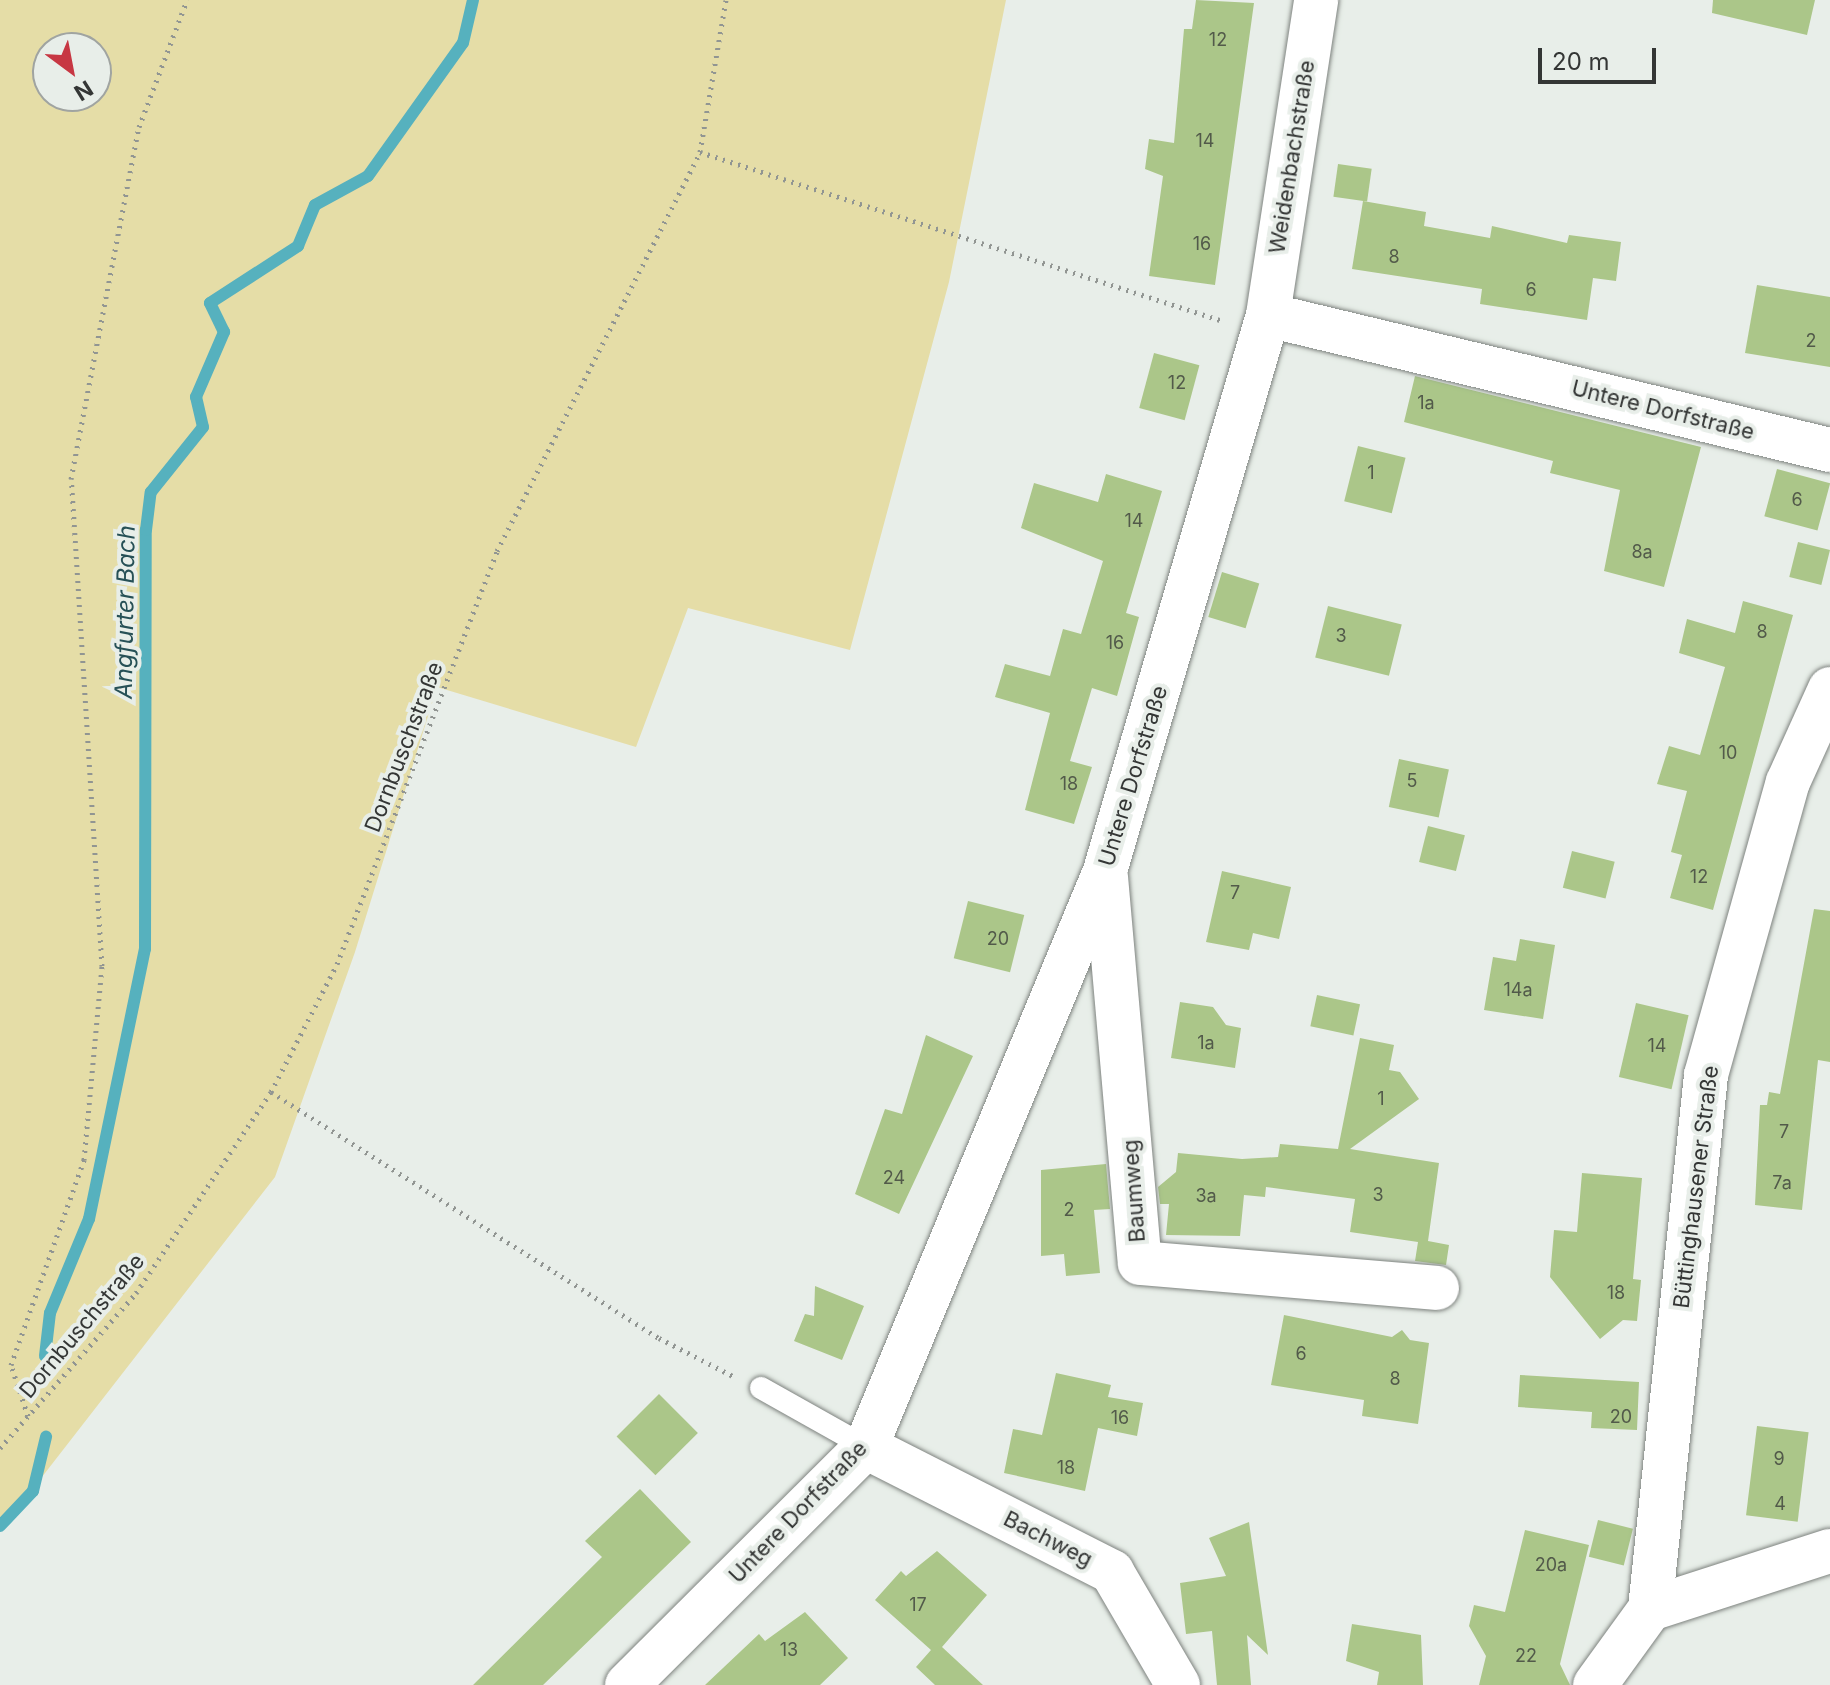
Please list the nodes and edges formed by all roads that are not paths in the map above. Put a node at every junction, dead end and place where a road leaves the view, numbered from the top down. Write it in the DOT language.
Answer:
graph roads {
  1 [pos="1316,0"];
  2 [pos="1266,323"];
  3 [pos="1830,450"];
  4 [pos="1830,689"];
  5 [pos="1105,871"];
  6 [pos="1437,1288"];
  7 [pos="761,1388"];
  8 [pos="866,1447"];
  9 [pos="1830,1551"];
  10 [pos="1650,1609"];
  11 [pos="627,1685"];
  12 [pos="1178,1685"];
  13 [pos="1595,1685"];
  1 -- 2 [label="street, Weidenbachstraße"];
  2 -- 3 [label="street, Untere Dorfstraße"];
  2 -- 5 [label="street, Untere Dorfstraße"];
  4 -- 10 [label="street, Büttinghausener Straße"];
  5 -- 6 [label="street, Baumweg"];
  5 -- 8 [label="street, Untere Dorfstraße"];
  7 -- 8 [label="lane"];
  8 -- 11 [label="street, Untere Dorfstraße"];
  8 -- 12 [label="street, Bachweg"];
  9 -- 10 [label="street"];
  10 -- 13 [label="street, Büttinghausener Straße"];
}
